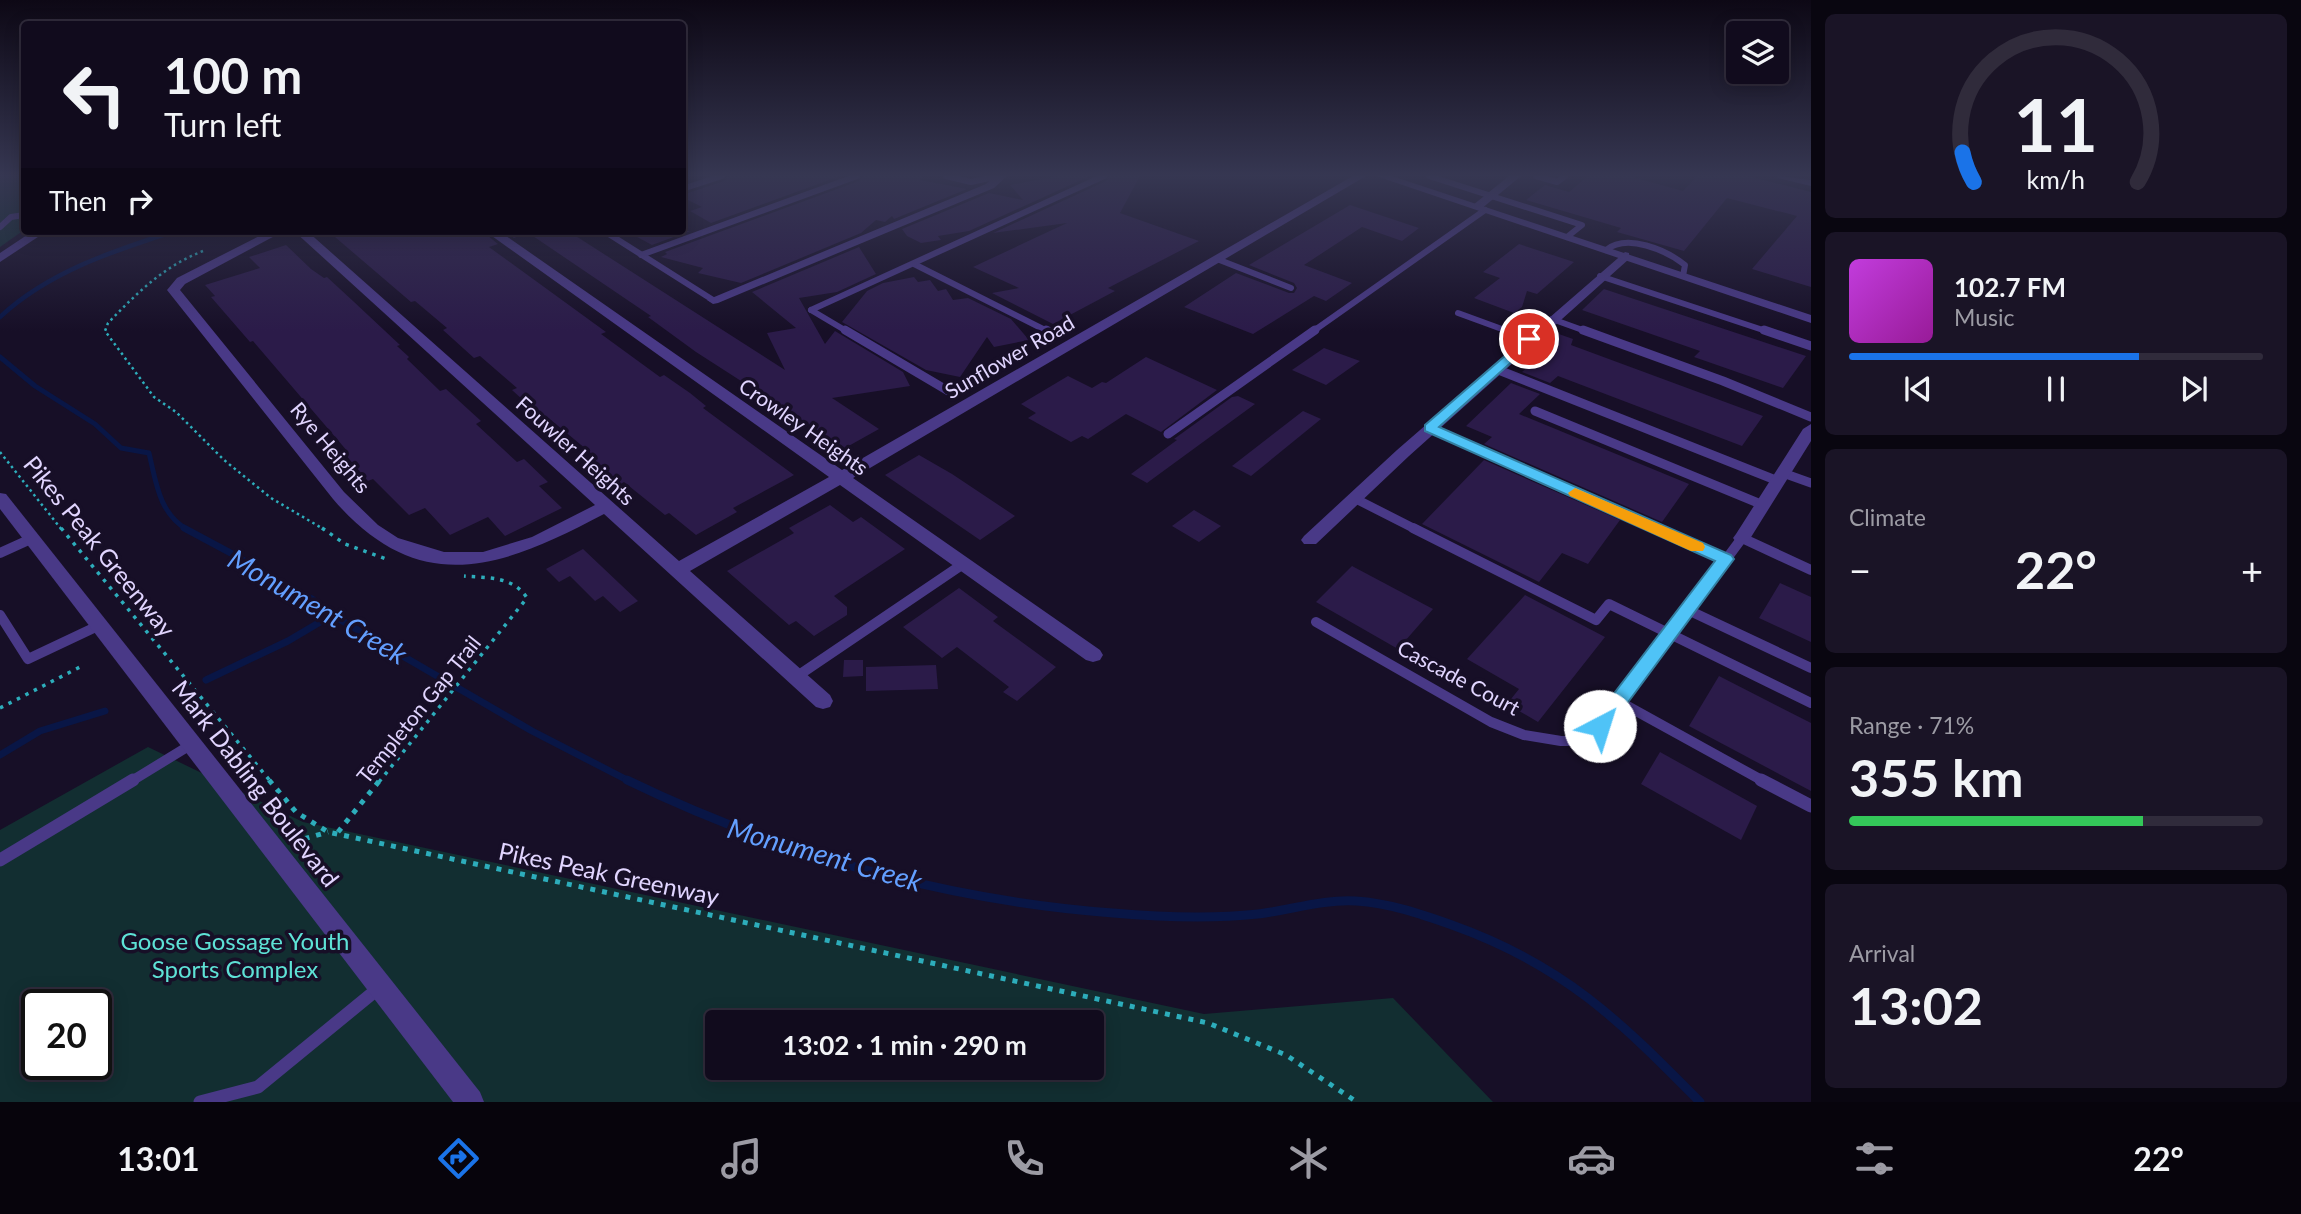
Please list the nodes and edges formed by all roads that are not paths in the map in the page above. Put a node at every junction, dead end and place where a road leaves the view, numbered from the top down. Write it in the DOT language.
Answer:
graph roads {
  1 [pos="716,227"];
  2 [pos="889,227"];
  3 [pos="993,227"];
  4 [pos="1272,227"];
  5 [pos="1455,227"];
  6 [pos="1538,227"];
  7 [pos="1579,227"];
  8 [pos="35,235"];
  9 [pos="270,235"];
  10 [pos="304,235"];
  11 [pos="497,235"];
  12 [pos="610,235"];
  13 [pos="1567,237"];
  14 [pos="1606,250"];
  15 [pos="641,255"];
  16 [pos="1625,256"];
  17 [pos="0,258"];
  18 [pos="1217,259"];
  19 [pos="914,264"];
  20 [pos="1600,276"];
  21 [pos="1683,276"];
  22 [pos="1291,288"];
  23 [pos="713,300"];
  24 [pos="1458,313"];
  25 [pos="1552,319"];
  26 [pos="1811,319"];
  27 [pos="1055,335"];
  28 [pos="1529,339"];
  29 [pos="1811,346"];
  30 [pos="1496,369"];
  31 [pos="950,392"];
  32 [pos="1535,411"];
  33 [pos="1811,417"];
  34 [pos="1430,428"];
  35 [pos="1811,429"];
  36 [pos="1168,434"];
  37 [pos="840,477"];
  38 [pos="1781,477"];
  39 [pos="1811,483"];
  40 [pos="0,498"];
  41 [pos="1354,498"];
  42 [pos="1763,505"];
  43 [pos="607,506"];
  44 [pos="33,538"];
  45 [pos="1742,538"];
  46 [pos="1310,540"];
  47 [pos="0,553"];
  48 [pos="1726,559"];
  49 [pos="963,564"];
  50 [pos="678,570"];
  51 [pos="1811,570"];
  52 [pos="1688,610"];
  53 [pos="0,615"];
  54 [pos="1316,622"];
  55 [pos="100,625"];
  56 [pos="1670,634"];
  57 [pos="1093,655"];
  58 [pos="1811,668"];
  59 [pos="796,677"];
  60 [pos="823,701"];
  61 [pos="1620,702"];
  62 [pos="1811,703"];
  63 [pos="192,744"];
  64 [pos="1811,806"];
  65 [pos="0,860"];
  66 [pos="381,987"];
  67 [pos="201,1102"];
  68 [pos="470,1102"];
  1 -- 15 [label="lane"];
  2 -- 23 [label="street"];
  3 -- 19 [label="lane"];
  4 -- 18 [label="street, Sunflower Road"];
  5 -- 36 [label="lane"];
  6 -- 13 [label="street"];
  7 -- 13 [label="lane"];
  8 -- 17 [label="street"];
  9 -- 43 [label="street, Rye Heights"];
  10 -- 43 [label="street, Fouwler Heights"];
  11 -- 37 [label="street, Crowley Heights"];
  12 -- 15 [label="lane"];
  13 -- 14 [label="street"];
  14 -- 16 [label="street"];
  14 -- 21 [label="lane"];
  15 -- 23 [label="lane"];
  16 -- 20 [label="street"];
  16 -- 21 [label="street"];
  18 -- 22 [label="lane"];
  18 -- 37 [label="street, Sunflower Road"];
  19 -- 27 [label="lane"];
  19 -- 31 [label="lane"];
  20 -- 25 [label="street"];
  20 -- 29 [label="lane"];
  21 -- 26 [label="street"];
  24 -- 28 [label="lane"];
  25 -- 28 [label="street"];
  25 -- 33 [label="lane"];
  28 -- 30 [label="street"];
  30 -- 34 [label="street"];
  30 -- 38 [label="lane"];
  32 -- 42 [label="lane"];
  34 -- 41 [label="street"];
  34 -- 48 [label="lane"];
  35 -- 38 [label="street"];
  37 -- 49 [label="street, Crowley Heights"];
  37 -- 50 [label="street, Sunflower Road"];
  38 -- 39 [label="lane"];
  38 -- 42 [label="street"];
  40 -- 44 [label="street, Mark Dabling Boulevard"];
  41 -- 46 [label="street"];
  41 -- 56 [label="lane"];
  42 -- 45 [label="street"];
  43 -- 50 [label="street, Fouwler Heights"];
  44 -- 47 [label="lane"];
  44 -- 55 [label="street, Mark Dabling Boulevard"];
  45 -- 48 [label="lane, Cascade Court"];
  45 -- 51 [label="lane"];
  48 -- 52 [label="lane, Cascade Court"];
  49 -- 57 [label="street, Crowley Heights"];
  49 -- 59 [label="lane"];
  50 -- 59 [label="street, Fouwler Heights"];
  52 -- 56 [label="lane, Cascade Court"];
  52 -- 58 [label="lane"];
  53 -- 55 [label="lane"];
  54 -- 61 [label="lane, Cascade Court"];
  55 -- 63 [label="street, Mark Dabling Boulevard"];
  56 -- 61 [label="lane, Cascade Court"];
  56 -- 62 [label="lane"];
  59 -- 60 [label="street, Fouwler Heights"];
  61 -- 64 [label="lane"];
  63 -- 65 [label="lane"];
  63 -- 66 [label="street, Mark Dabling Boulevard"];
  66 -- 67 [label="lane"];
  66 -- 68 [label="street, Mark Dabling Boulevard"];
}
